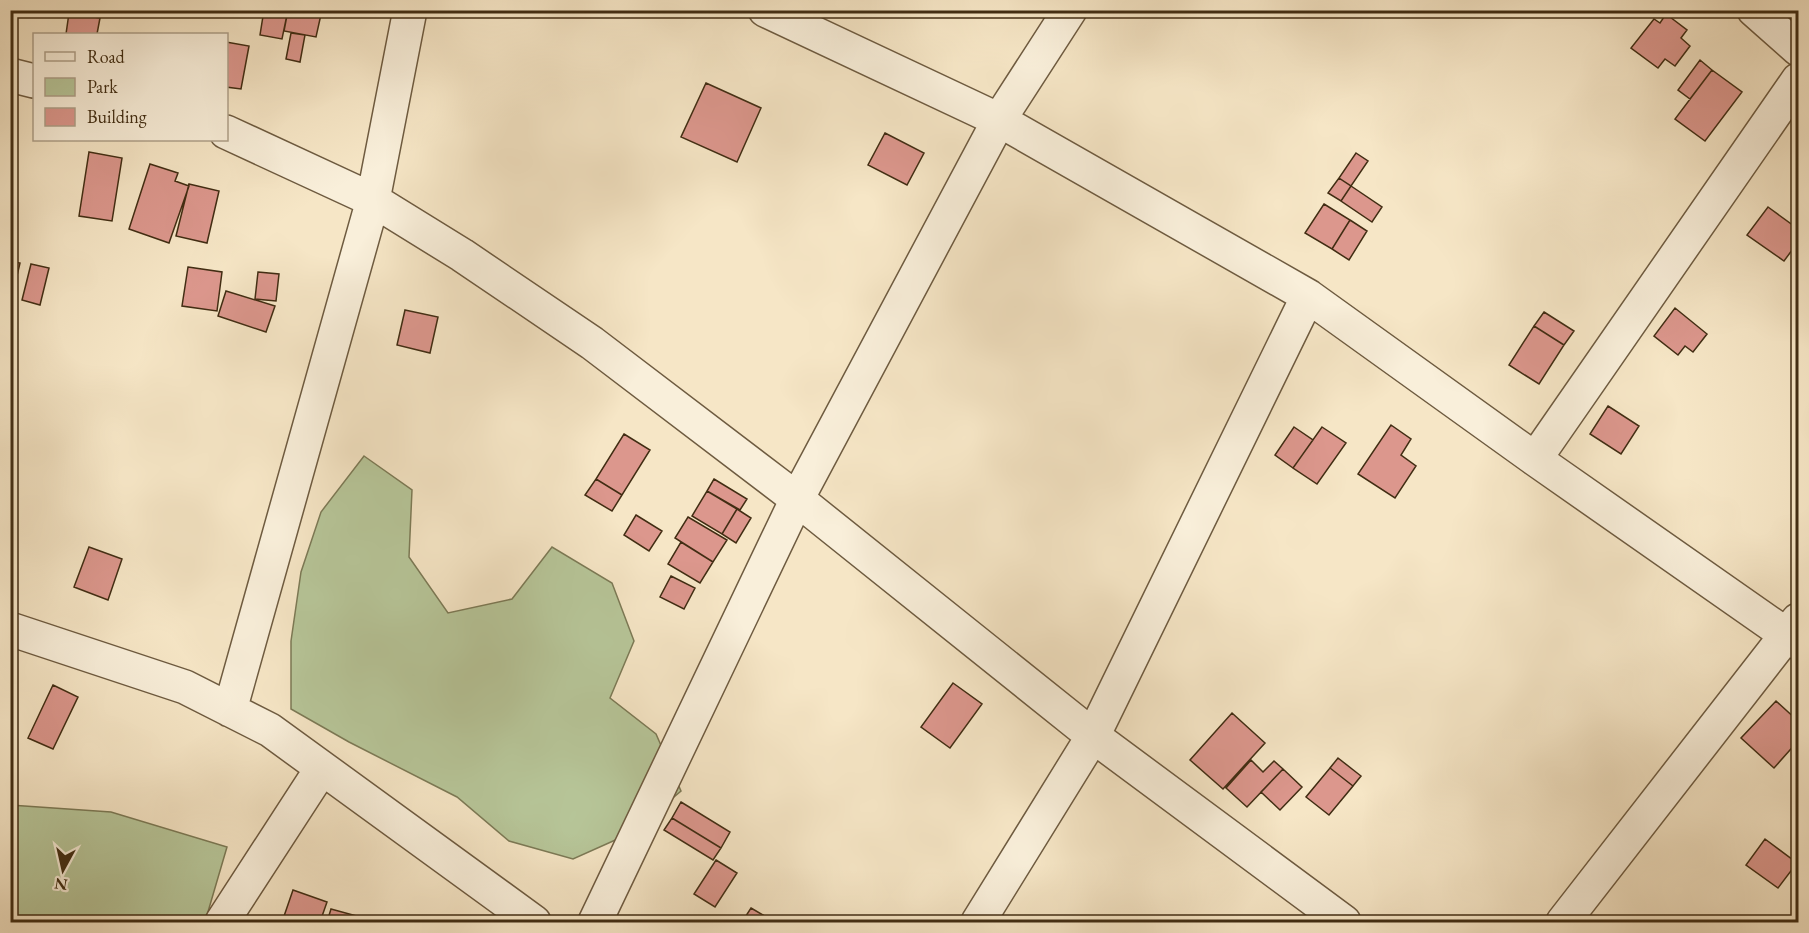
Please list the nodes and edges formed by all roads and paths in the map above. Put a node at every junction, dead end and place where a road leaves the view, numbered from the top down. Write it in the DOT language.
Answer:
graph roads {
  1 [pos="410,10"];
  2 [pos="765,10"];
  3 [pos="1070,10"];
  4 [pos="1754,10"];
  5 [pos="1798,50"];
  6 [pos="10,75"];
  7 [pos="33,81"];
  8 [pos="1798,81"];
  9 [pos="999,120"];
  10 [pos="228,133"];
  11 [pos="373,200"];
  12 [pos="1308,296"];
  13 [pos="1535,459"];
  14 [pos="797,499"];
  15 [pos="10,629"];
  16 [pos="1795,632"];
  17 [pos="230,710"];
  18 [pos="1093,736"];
  19 [pos="322,768"];
  20 [pos="222,922"];
  21 [pos="534,922"];
  22 [pos="595,922"];
  23 [pos="978,922"];
  24 [pos="1344,922"];
  25 [pos="1563,922"];
  1 -- 11 [label="street"];
  2 -- 9 [label="street"];
  3 -- 9 [label="street"];
  4 -- 5 [label="street"];
  6 -- 7 [label="street"];
  8 -- 13 [label="street"];
  9 -- 12 [label="street"];
  9 -- 14 [label="street"];
  10 -- 11 [label="street"];
  11 -- 14 [label="street"];
  11 -- 17 [label="street"];
  12 -- 13 [label="street"];
  12 -- 18 [label="street"];
  13 -- 16 [label="street"];
  14 -- 18 [label="street"];
  14 -- 22 [label="street"];
  15 -- 17 [label="street"];
  16 -- 25 [label="street"];
  17 -- 19 [label="street"];
  18 -- 23 [label="street"];
  18 -- 24 [label="street"];
  19 -- 20 [label="street"];
  19 -- 21 [label="street"];
}
